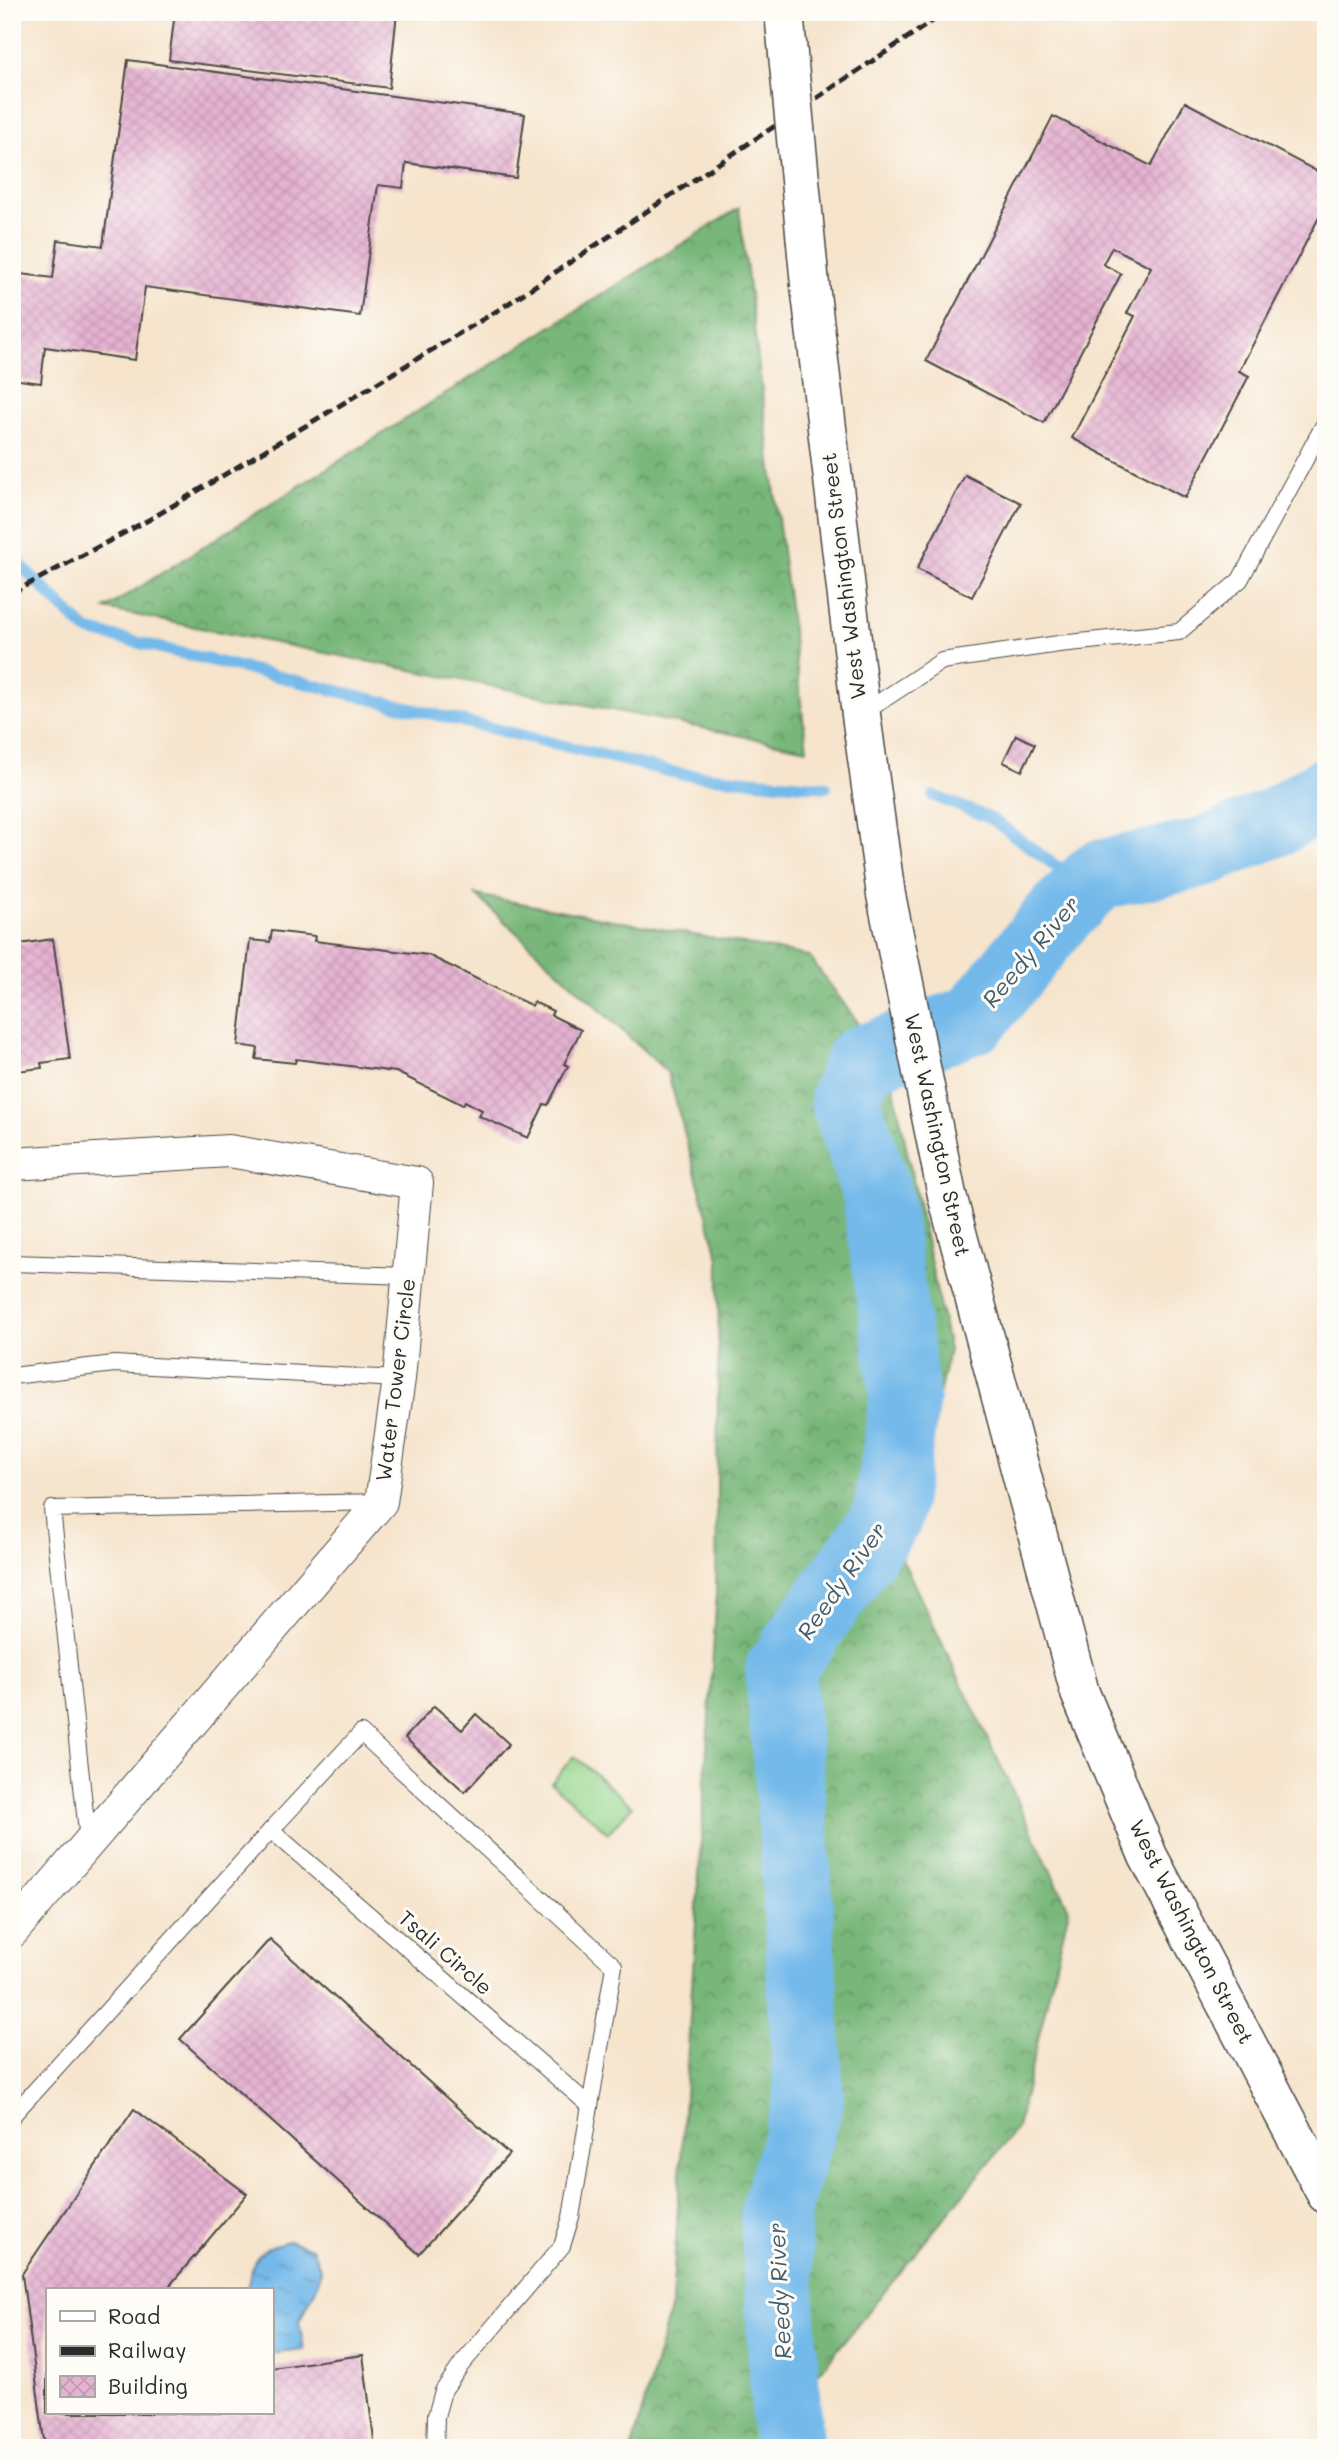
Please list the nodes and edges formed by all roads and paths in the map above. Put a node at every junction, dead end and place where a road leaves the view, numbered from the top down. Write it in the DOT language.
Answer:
graph roads {
  1 [pos="783,12"];
  2 [pos="1326,421"];
  3 [pos="861,715"];
  4 [pos="12,1164"];
  5 [pos="12,1263"];
  6 [pos="409,1276"];
  7 [pos="12,1376"];
  8 [pos="399,1379"];
  9 [pos="381,1502"];
  10 [pos="271,1830"];
  11 [pos="88,1843"];
  12 [pos="12,1932"];
  13 [pos="590,2106"];
  14 [pos="12,2116"];
  15 [pos="1326,2194"];
  16 [pos="435,2448"];
  1 -- 3 [label="street, West Washington Street, bridge"];
  2 -- 3 [label="lane"];
  3 -- 15 [label="street, West Washington Street"];
  4 -- 6 [label="street, Water Tower Circle"];
  5 -- 6 [label="lane"];
  6 -- 8 [label="street, Water Tower Circle"];
  7 -- 8 [label="lane"];
  8 -- 9 [label="street, Water Tower Circle"];
  9 -- 11 [label="street, Water Tower Circle"];
  9 -- 11 [label="lane"];
  10 -- 13 [label="lane, Tsali Circle"];
  10 -- 13 [label="lane"];
  10 -- 14 [label="lane"];
  11 -- 12 [label="street, Water Tower Circle"];
  13 -- 16 [label="lane"];
}
